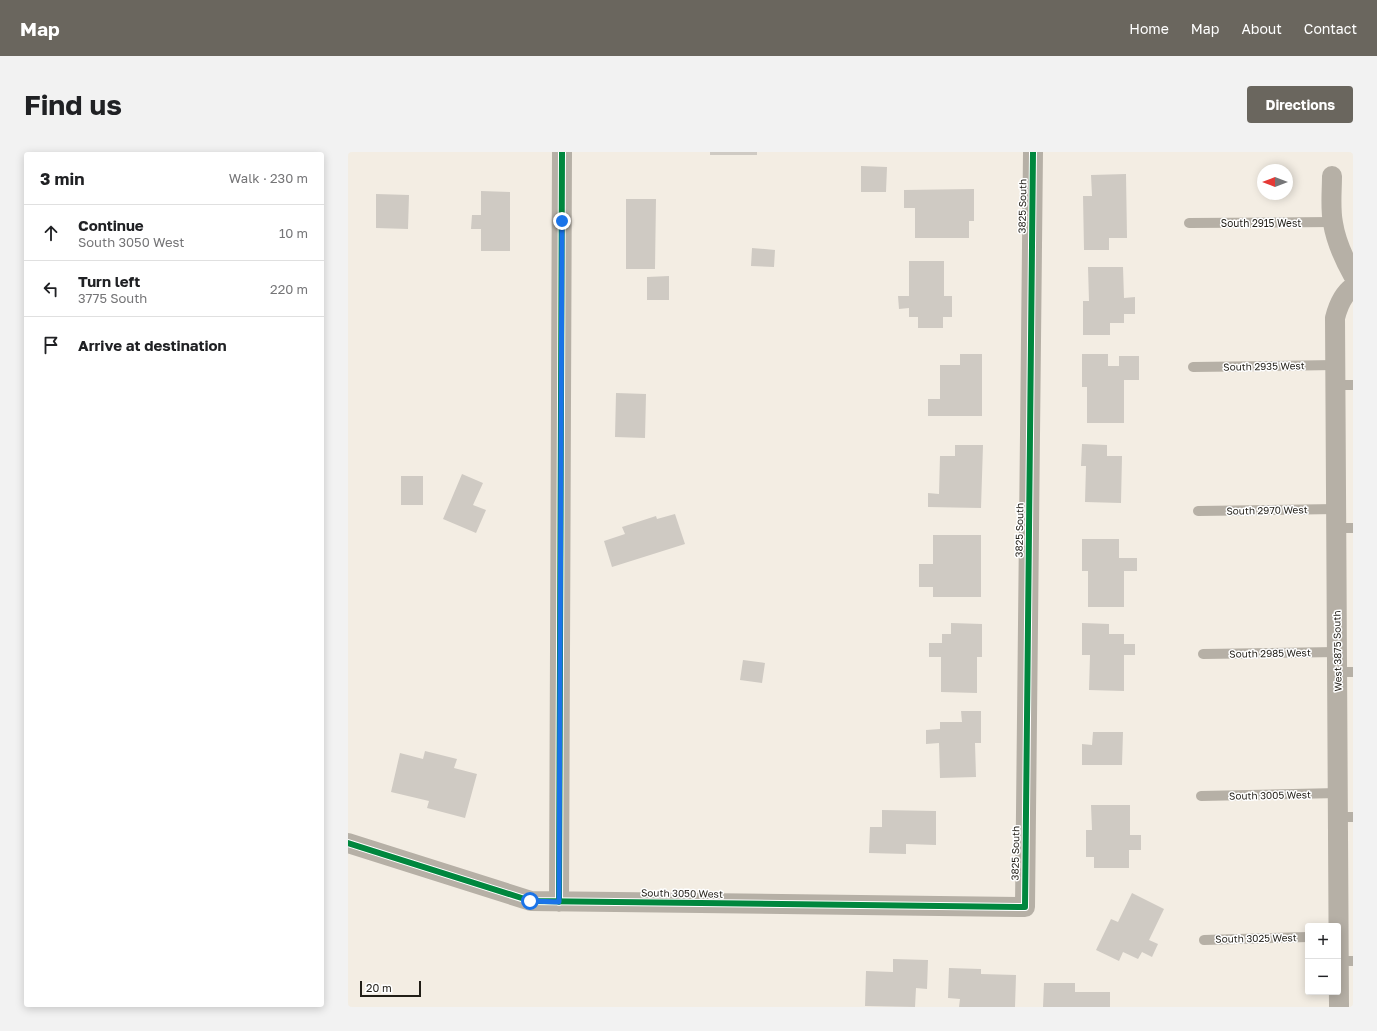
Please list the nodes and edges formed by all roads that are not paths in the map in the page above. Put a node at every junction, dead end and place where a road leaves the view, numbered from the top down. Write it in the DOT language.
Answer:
graph roads {
  1 [pos="562,152"];
  2 [pos="1033,152"];
  3 [pos="1332,176"];
  4 [pos="1332,222"];
  5 [pos="1189,223"];
  6 [pos="1353,275"];
  7 [pos="1348,292"];
  8 [pos="1335,365"];
  9 [pos="1193,367"];
  10 [pos="1344,385"];
  11 [pos="1198,510"];
  12 [pos="1342,521"];
  13 [pos="1337,652"];
  14 [pos="1203,654"];
  15 [pos="1345,672"];
  16 [pos="1338,793"];
  17 [pos="1201,796"];
  18 [pos="1346,817"];
  19 [pos="348,844"];
  20 [pos="559,902"];
  21 [pos="1025,907"];
  22 [pos="1339,923"];
  23 [pos="1305,937"];
  24 [pos="1204,940"];
  25 [pos="1341,946"];
  26 [pos="1346,961"];
  27 [pos="1339,1007"];
  1 -- 20 [label="street"];
  2 -- 21 [label="street, 3825 South"];
  3 -- 4 [label="street"];
  4 -- 5 [label="lane, South 2915 West"];
  4 -- 6 [label="street"];
  7 -- 8 [label="street, West 3875 South"];
  8 -- 9 [label="lane, South 2935 West"];
  8 -- 10 [label="street, West 3875 South"];
  10 -- 12 [label="street, West 3875 South"];
  11 -- 12 [label="lane, South 2970 West"];
  12 -- 13 [label="street, West 3875 South"];
  13 -- 14 [label="lane, South 2985 West"];
  13 -- 15 [label="street, West 3875 South"];
  15 -- 16 [label="street, West 3875 South"];
  16 -- 17 [label="lane, South 3005 West"];
  16 -- 18 [label="street, West 3875 South"];
  18 -- 22 [label="street, West 3875 South"];
  19 -- 20 [label="street, South 3050 West"];
  20 -- 21 [label="street, South 3050 West"];
  23 -- 24 [label="lane, South 3025 West"];
  25 -- 26 [label="street, West 3875 South"];
  26 -- 27 [label="street, West 3875 South"];
}
